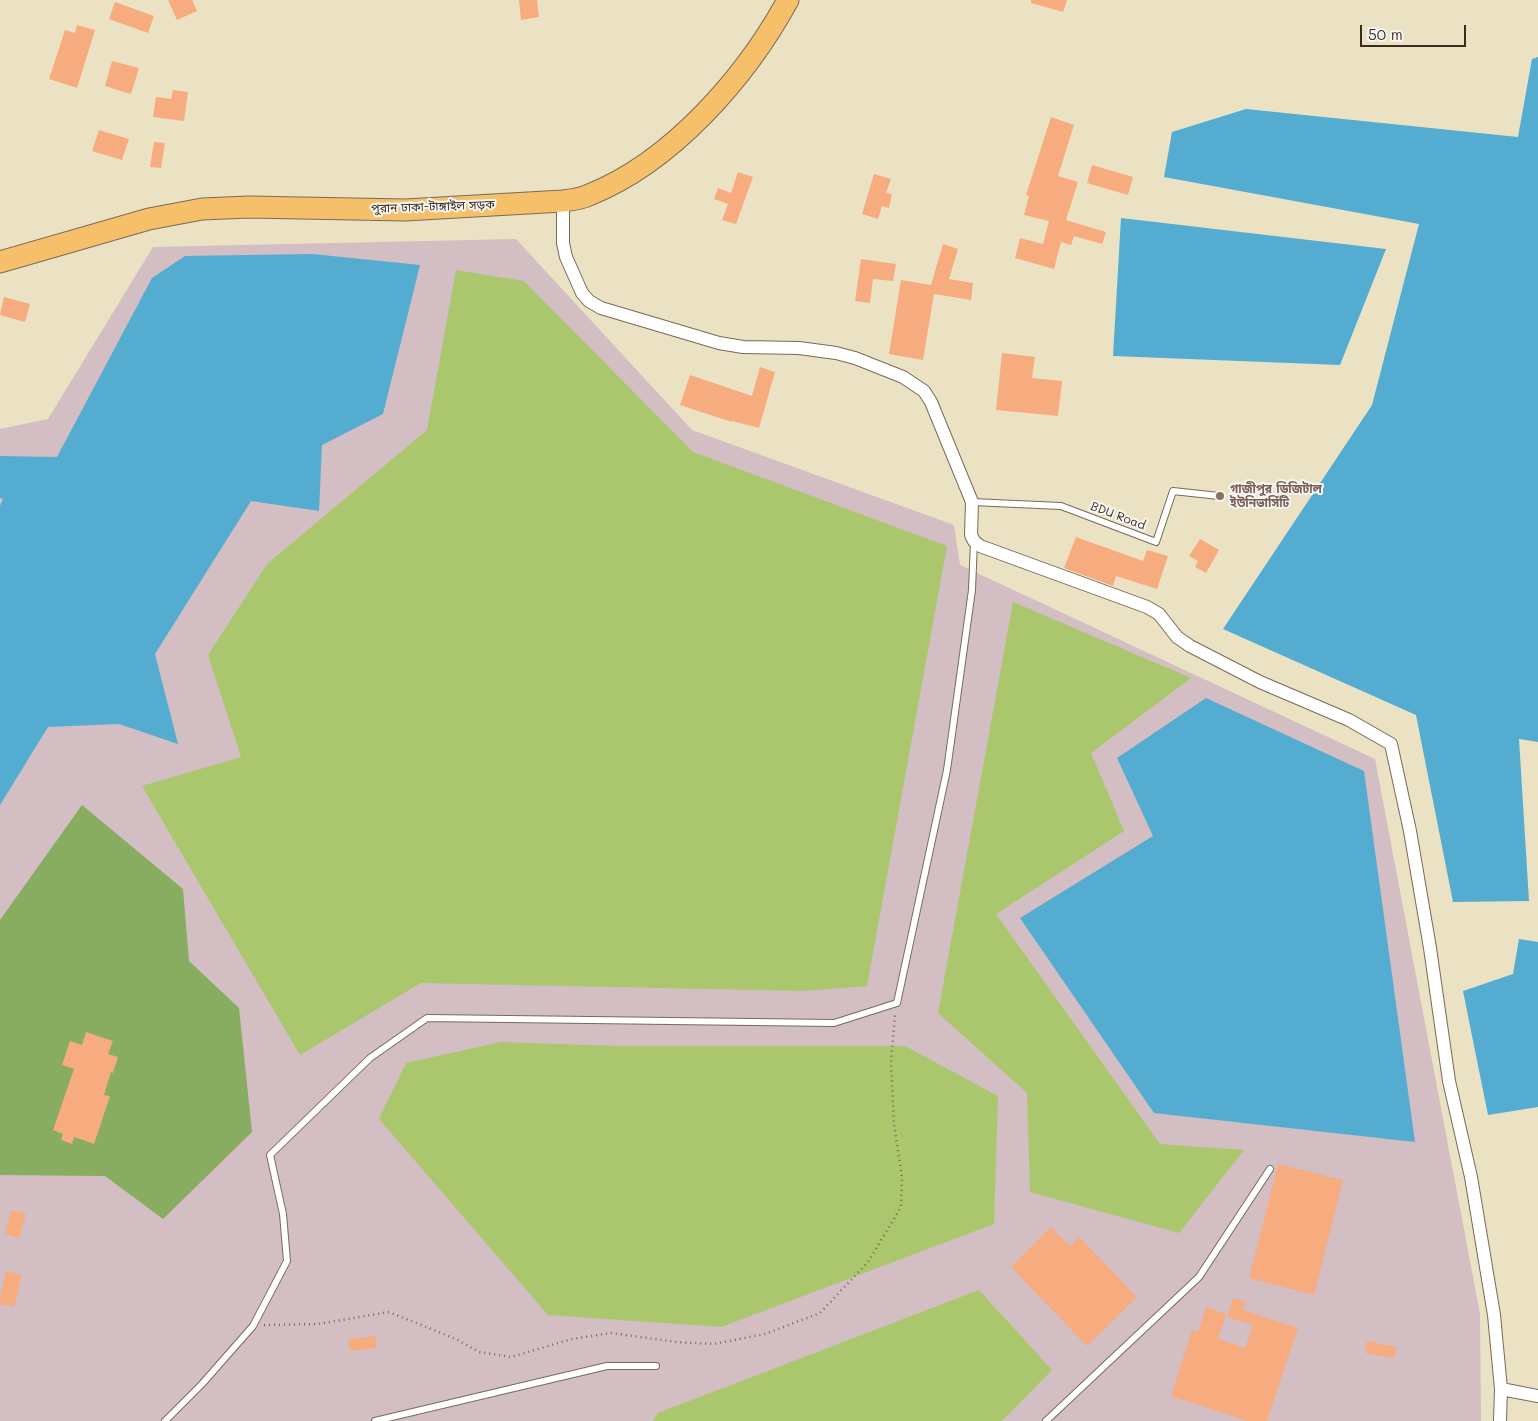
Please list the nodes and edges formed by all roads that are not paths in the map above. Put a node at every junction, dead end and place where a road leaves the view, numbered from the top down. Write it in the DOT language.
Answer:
graph roads {
  1 [pos="788,0"];
  2 [pos="563,201"];
  3 [pos="0,262"];
  4 [pos="1219,496"];
  5 [pos="972,502"];
  6 [pos="974,541"];
  7 [pos="1270,1169"];
  8 [pos="656,1366"];
  9 [pos="1501,1389"];
  10 [pos="1538,1396"];
  11 [pos="165,1421"];
  12 [pos="375,1421"];
  13 [pos="1046,1421"];
  14 [pos="1500,1421"];
  1 -- 2 [label="highway, পুরান ঢাকা-টাঙ্গাইল সড়ক"];
  2 -- 3 [label="highway, পুরান ঢাকা-টাঙ্গাইল সড়ক"];
  2 -- 5 [label="street"];
  4 -- 5 [label="lane, BDU Road"];
  5 -- 6 [label="street"];
  6 -- 9 [label="street"];
  6 -- 11 [label="lane"];
  7 -- 13 [label="lane"];
  8 -- 12 [label="lane"];
  9 -- 10 [label="street"];
  9 -- 14 [label="street"];
}
